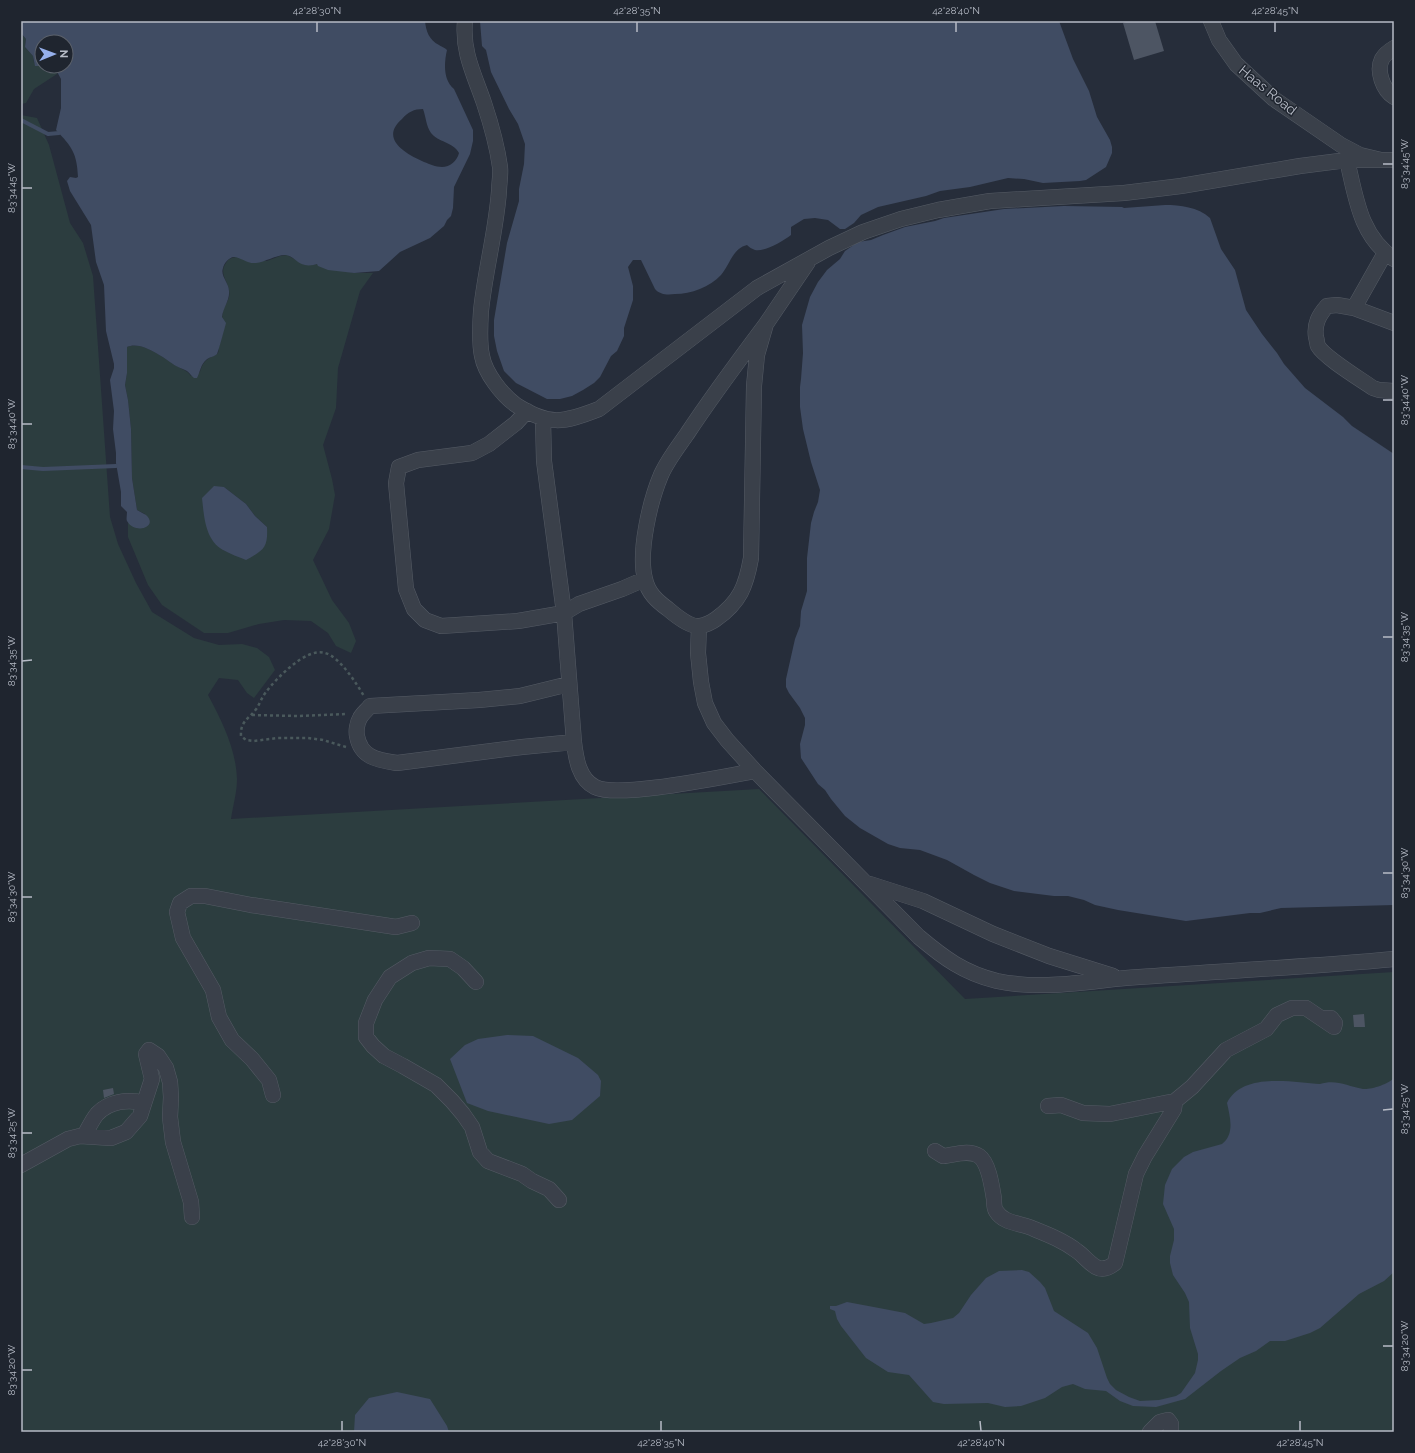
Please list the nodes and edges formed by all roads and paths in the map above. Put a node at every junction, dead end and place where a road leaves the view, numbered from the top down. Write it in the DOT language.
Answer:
graph roads {
  1 [pos="465,21"];
  2 [pos="1211,21"];
  3 [pos="1394,48"];
  4 [pos="1394,97"];
  5 [pos="1347,160"];
  6 [pos="1387,160"];
  7 [pos="1390,256"];
  8 [pos="810,259"];
  9 [pos="1354,308"];
  10 [pos="1394,323"];
  11 [pos="766,324"];
  12 [pos="1394,391"];
  13 [pos="527,411"];
  14 [pos="543,419"];
  15 [pos="645,579"];
  16 [pos="564,613"];
  17 [pos="699,626"];
  18 [pos="569,684"];
  19 [pos="366,711"];
  20 [pos="252,715"];
  21 [pos="574,742"];
  22 [pos="369,756"];
  23 [pos="755,771"];
  24 [pos="867,884"];
  25 [pos="412,924"];
  26 [pos="1394,959"];
  27 [pos="1121,978"];
  28 [pos="476,982"];
  29 [pos="1322,1018"];
  30 [pos="273,1095"];
  31 [pos="1175,1102"];
  32 [pos="144,1103"];
  33 [pos="1048,1106"];
  34 [pos="84,1136"];
  35 [pos="935,1151"];
  36 [pos="21,1165"];
  37 [pos="558,1200"];
  38 [pos="192,1217"];
  39 [pos="1150,1432"];
  40 [pos="1171,1432"];
  1 -- 13 [label="street"];
  2 -- 6 [label="street, Haas Road"];
  3 -- 4 [label="street"];
  5 -- 6 [label="street"];
  5 -- 7 [label="street"];
  5 -- 8 [label="street"];
  7 -- 9 [label="street"];
  8 -- 11 [label="street"];
  8 -- 14 [label="street"];
  9 -- 10 [label="street"];
  9 -- 12 [label="street"];
  11 -- 15 [label="street"];
  11 -- 17 [label="street"];
  13 -- 14 [label="street"];
  13 -- 16 [label="street"];
  14 -- 16 [label="street"];
  15 -- 16 [label="street"];
  15 -- 17 [label="street"];
  16 -- 18 [label="street"];
  17 -- 23 [label="street"];
  18 -- 19 [label="street"];
  18 -- 21 [label="street"];
  19 -- 20 [label="path"];
  19 -- 20 [label="path"];
  19 -- 22 [label="street"];
  20 -- 22 [label="path"];
  21 -- 22 [label="street"];
  21 -- 23 [label="street"];
  23 -- 24 [label="street"];
  24 -- 27 [label="street"];
  24 -- 27 [label="street"];
  25 -- 30 [label="street"];
  26 -- 27 [label="street"];
  28 -- 37 [label="street"];
  29 -- 31 [label="street"];
  31 -- 33 [label="street"];
  31 -- 35 [label="street"];
  32 -- 34 [label="street"];
  32 -- 34 [label="street"];
  32 -- 38 [label="street"];
  34 -- 36 [label="street"];
  39 -- 40 [label="street"];
}
